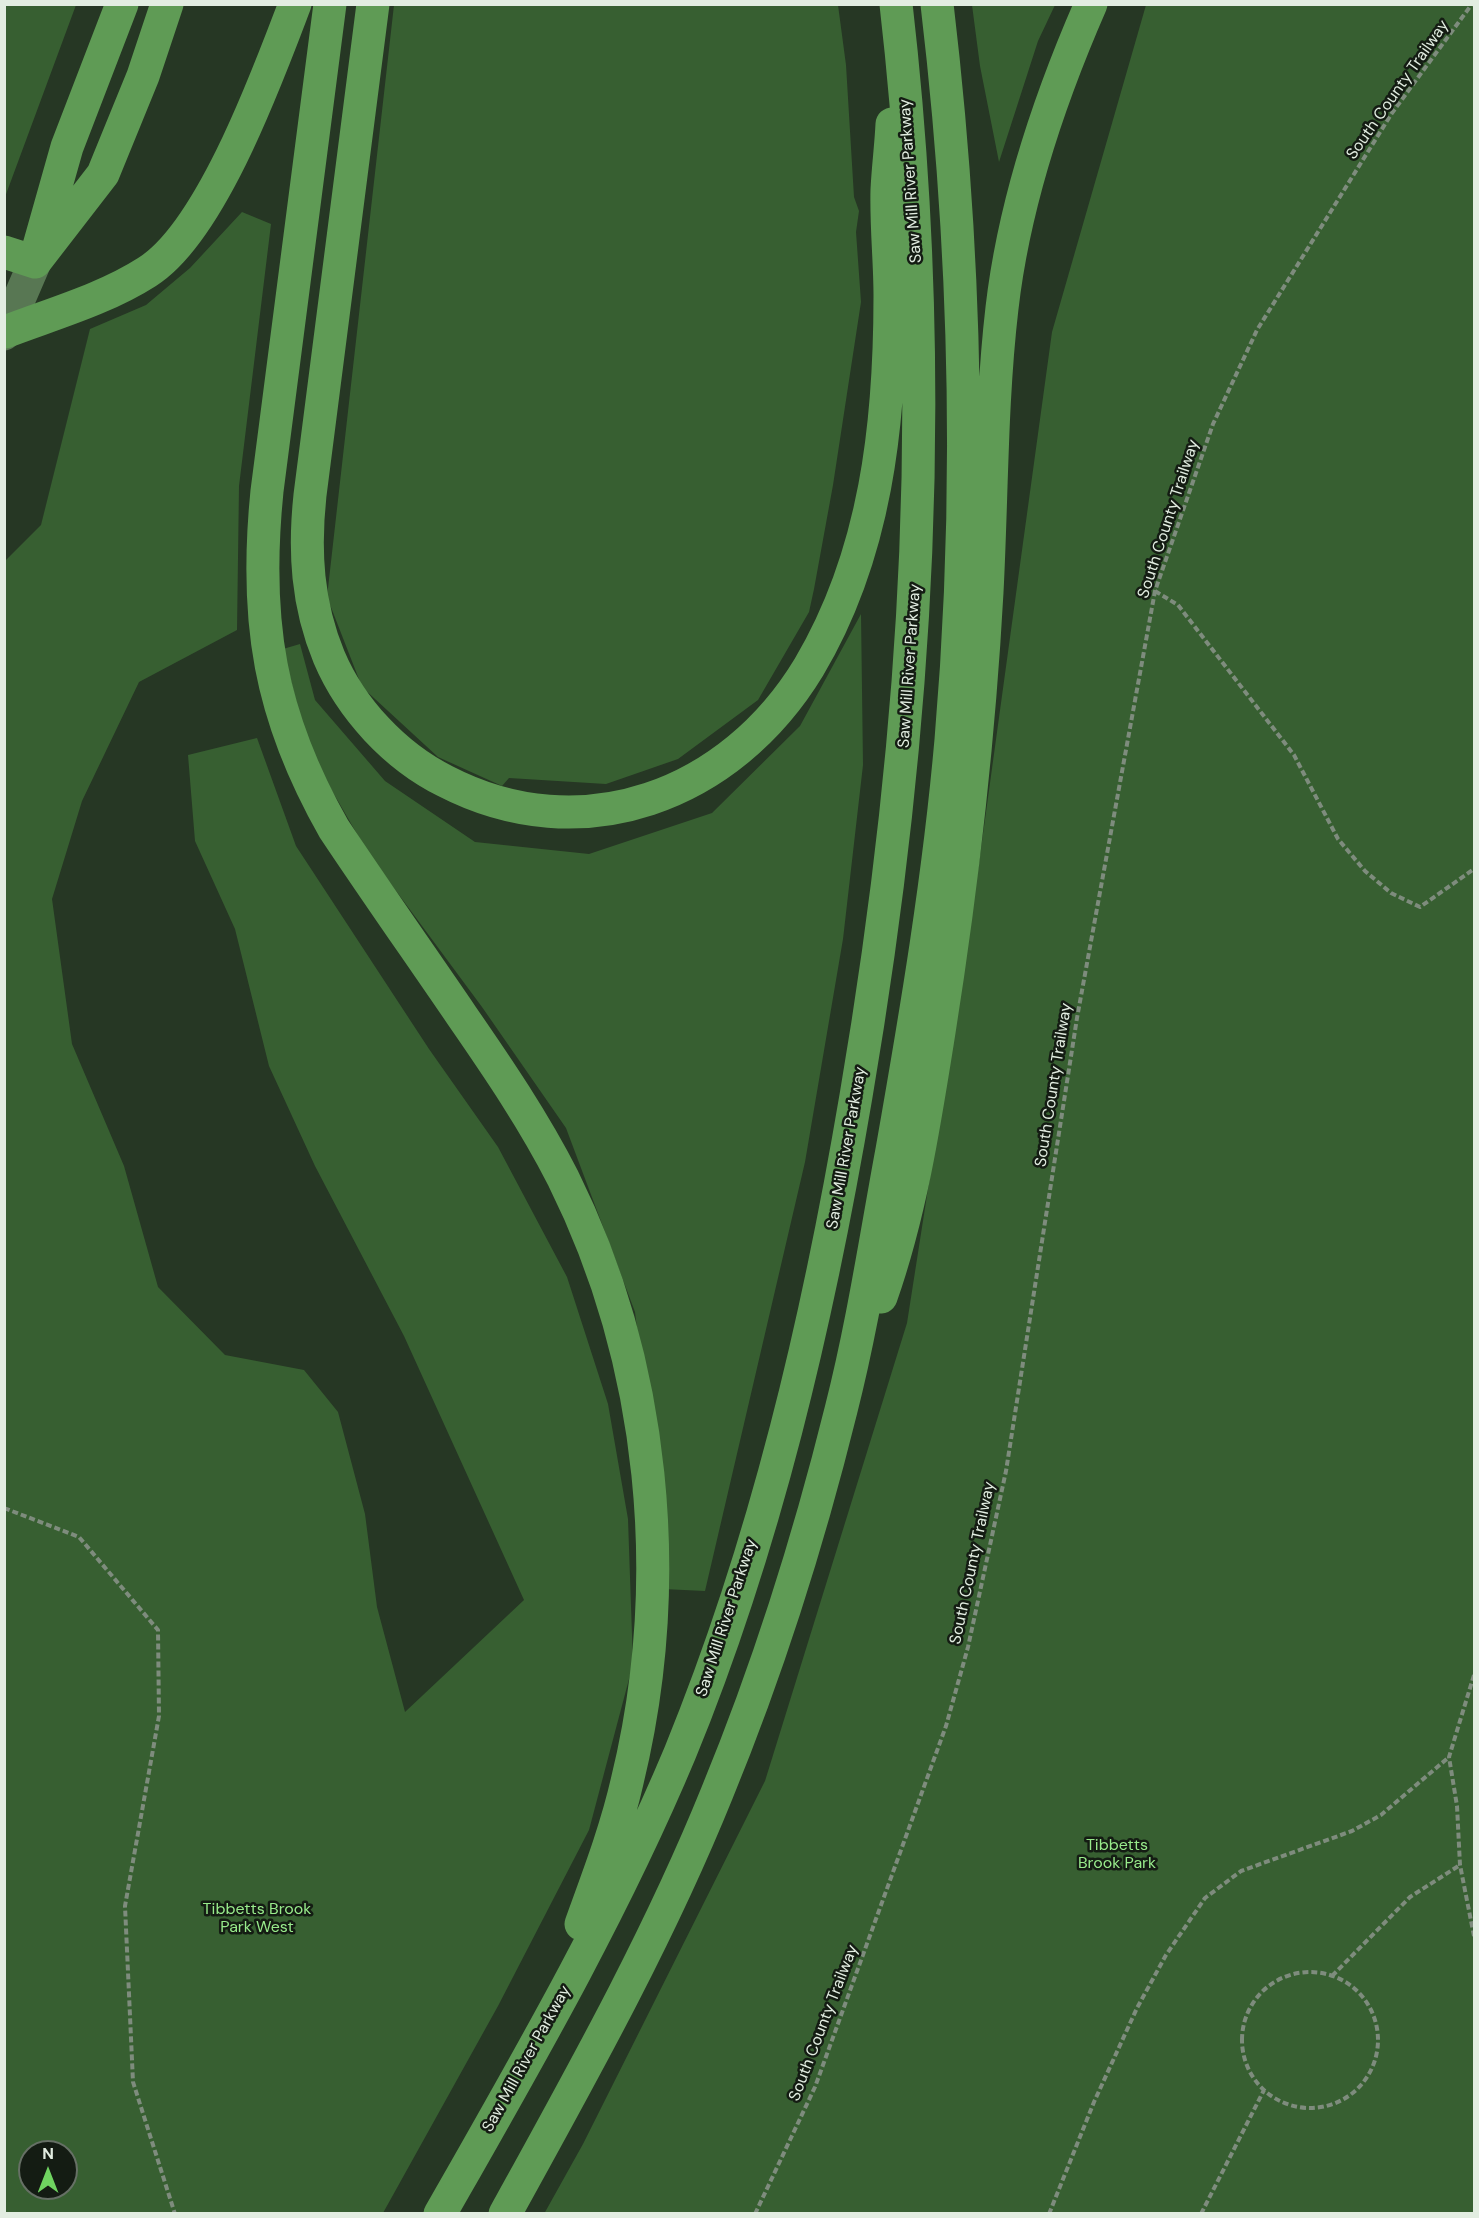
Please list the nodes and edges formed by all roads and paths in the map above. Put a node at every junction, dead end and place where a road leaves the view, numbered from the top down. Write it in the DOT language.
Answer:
graph roads {
  1 [pos="122,4"];
  2 [pos="167,4"];
  3 [pos="295,4"];
  4 [pos="330,4"];
  5 [pos="373,4"];
  6 [pos="938,4"];
  7 [pos="1091,4"];
  8 [pos="1472,4"];
  9 [pos="897,20"];
  10 [pos="4,252"];
  11 [pos="35,262"];
  12 [pos="5,333"];
  13 [pos="1155,591"];
  14 [pos="1474,868"];
  15 [pos="842,1406"];
  16 [pos="4,1508"];
  17 [pos="1474,1675"];
  18 [pos="1449,1757"];
  19 [pos="1460,1865"];
  20 [pos="1474,1936"];
  21 [pos="1332,1976"];
  22 [pos="540,2039"];
  23 [pos="1264,2090"];
  24 [pos="175,2214"];
  25 [pos="440,2214"];
  26 [pos="505,2214"];
  27 [pos="755,2214"];
  28 [pos="1049,2214"];
  29 [pos="1201,2214"];
  1 -- 11 [label="highway"];
  2 -- 11 [label="highway"];
  3 -- 12 [label="highway"];
  4 -- 22 [label="highway"];
  5 -- 9 [label="highway"];
  6 -- 15 [label="highway"];
  7 -- 15 [label="highway"];
  8 -- 13 [label="path, South County Trailway"];
  9 -- 22 [label="highway, Saw Mill River Parkway"];
  10 -- 11 [label="highway"];
  11 -- 12 [label="street"];
  13 -- 14 [label="path"];
  13 -- 27 [label="path, South County Trailway"];
  15 -- 26 [label="highway"];
  16 -- 24 [label="path"];
  17 -- 18 [label="path"];
  18 -- 19 [label="path"];
  18 -- 28 [label="path"];
  19 -- 20 [label="path"];
  19 -- 21 [label="path"];
  21 -- 23 [label="path"];
  21 -- 23 [label="path"];
  22 -- 25 [label="highway, Saw Mill River Parkway"];
  23 -- 29 [label="path"];
}
